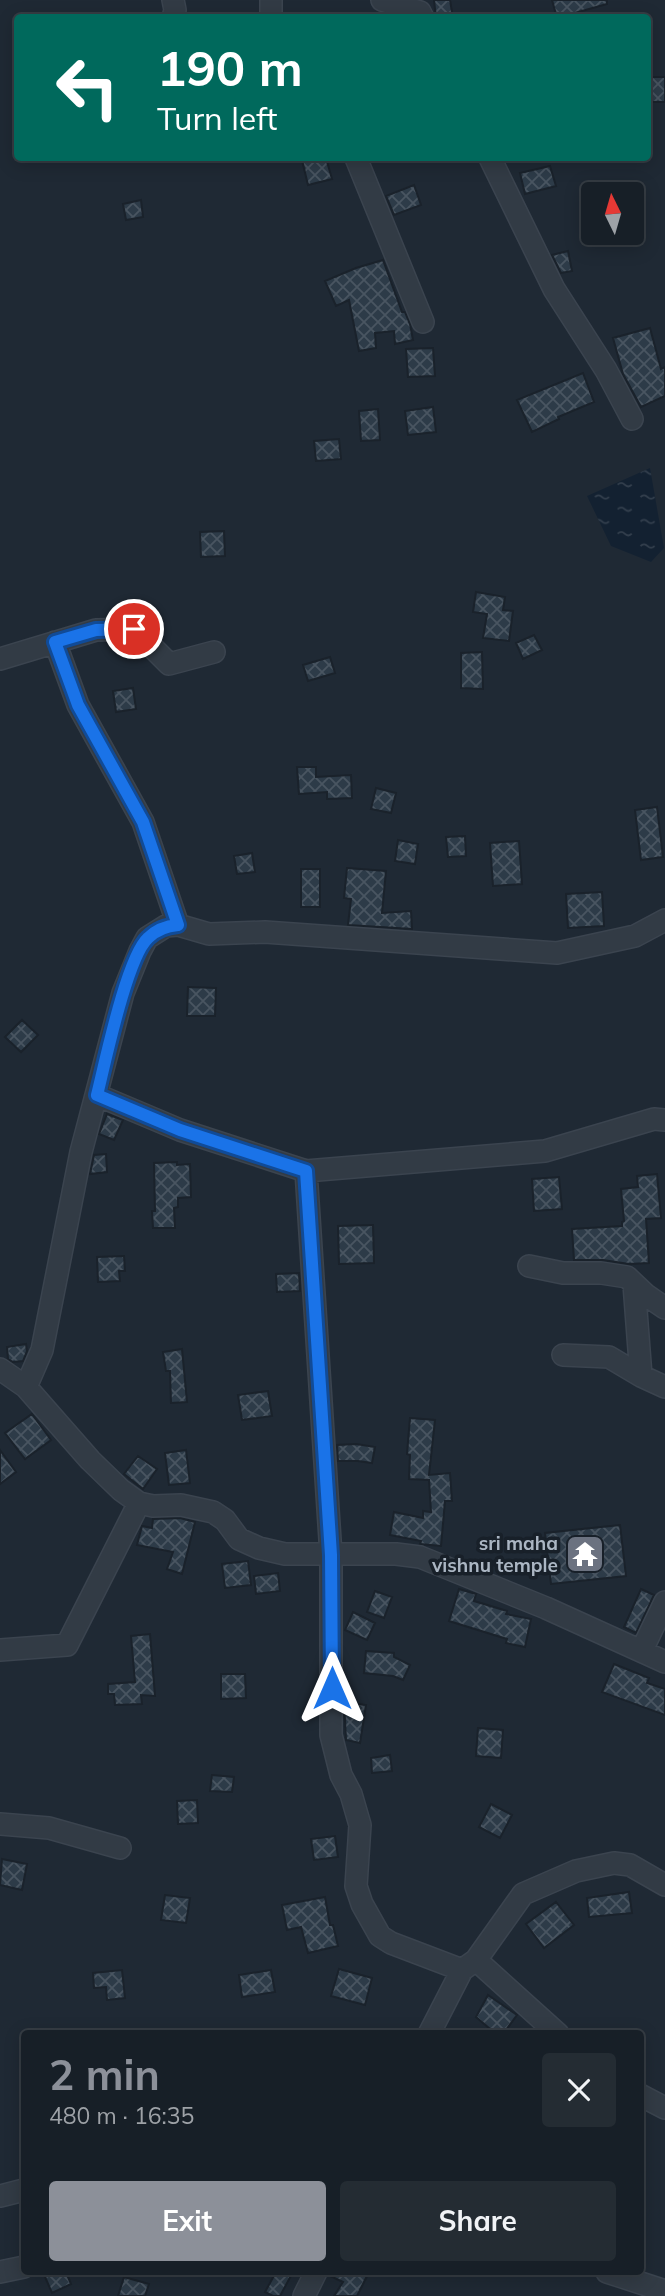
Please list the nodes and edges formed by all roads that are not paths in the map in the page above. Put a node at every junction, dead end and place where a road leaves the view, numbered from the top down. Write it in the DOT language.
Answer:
graph roads {
  1 [pos="382,0"];
  2 [pos="421,14"];
  3 [pos="357,161"];
  4 [pos="490,161"];
  5 [pos="423,322"];
  6 [pos="632,419"];
  7 [pos="55,642"];
  8 [pos="214,652"];
  9 [pos="0,659"];
  10 [pos="665,920"];
  11 [pos="178,925"];
  12 [pos="97,1095"];
  13 [pos="665,1120"];
  14 [pos="306,1171"];
  15 [pos="529,1266"];
  16 [pos="634,1284"];
  17 [pos="665,1308"];
  18 [pos="563,1356"];
  19 [pos="0,1369"];
  20 [pos="641,1376"];
  21 [pos="26,1387"];
  22 [pos="665,1387"];
  23 [pos="139,1503"];
  24 [pos="331,1555"];
  25 [pos="665,1602"];
  26 [pos="0,1650"];
  27 [pos="642,1650"];
  28 [pos="665,1662"];
  29 [pos="0,1824"];
  30 [pos="120,1848"];
  31 [pos="665,1885"];
  32 [pos="469,1965"];
  33 [pos="431,2030"];
  34 [pos="553,2030"];
  35 [pos="644,2097"];
  36 [pos="665,2108"];
  37 [pos="21,2191"];
  38 [pos="0,2196"];
  39 [pos="21,2268"];
  40 [pos="0,2272"];
  41 [pos="314,2275"];
  42 [pos="616,2275"];
  43 [pos="665,2291"];
  44 [pos="304,2296"];
  1 -- 2 [label="street"];
  3 -- 5 [label="street"];
  4 -- 6 [label="street"];
  7 -- 8 [label="street"];
  7 -- 9 [label="street"];
  7 -- 11 [label="street"];
  10 -- 11 [label="street"];
  11 -- 12 [label="street"];
  12 -- 14 [label="street"];
  12 -- 21 [label="street"];
  13 -- 14 [label="street"];
  14 -- 24 [label="street"];
  15 -- 16 [label="street"];
  16 -- 17 [label="street"];
  16 -- 20 [label="street"];
  18 -- 20 [label="street"];
  19 -- 21 [label="street"];
  20 -- 22 [label="street"];
  21 -- 23 [label="street"];
  23 -- 24 [label="street"];
  23 -- 26 [label="street"];
  24 -- 27 [label="street"];
  24 -- 32 [label="street"];
  25 -- 27 [label="street"];
  27 -- 28 [label="street"];
  29 -- 30 [label="street"];
  31 -- 32 [label="street"];
  32 -- 33 [label="street"];
  32 -- 34 [label="street"];
  35 -- 36 [label="street"];
  37 -- 38 [label="street"];
  39 -- 40 [label="street"];
  41 -- 44 [label="street"];
  42 -- 43 [label="street"];
}
